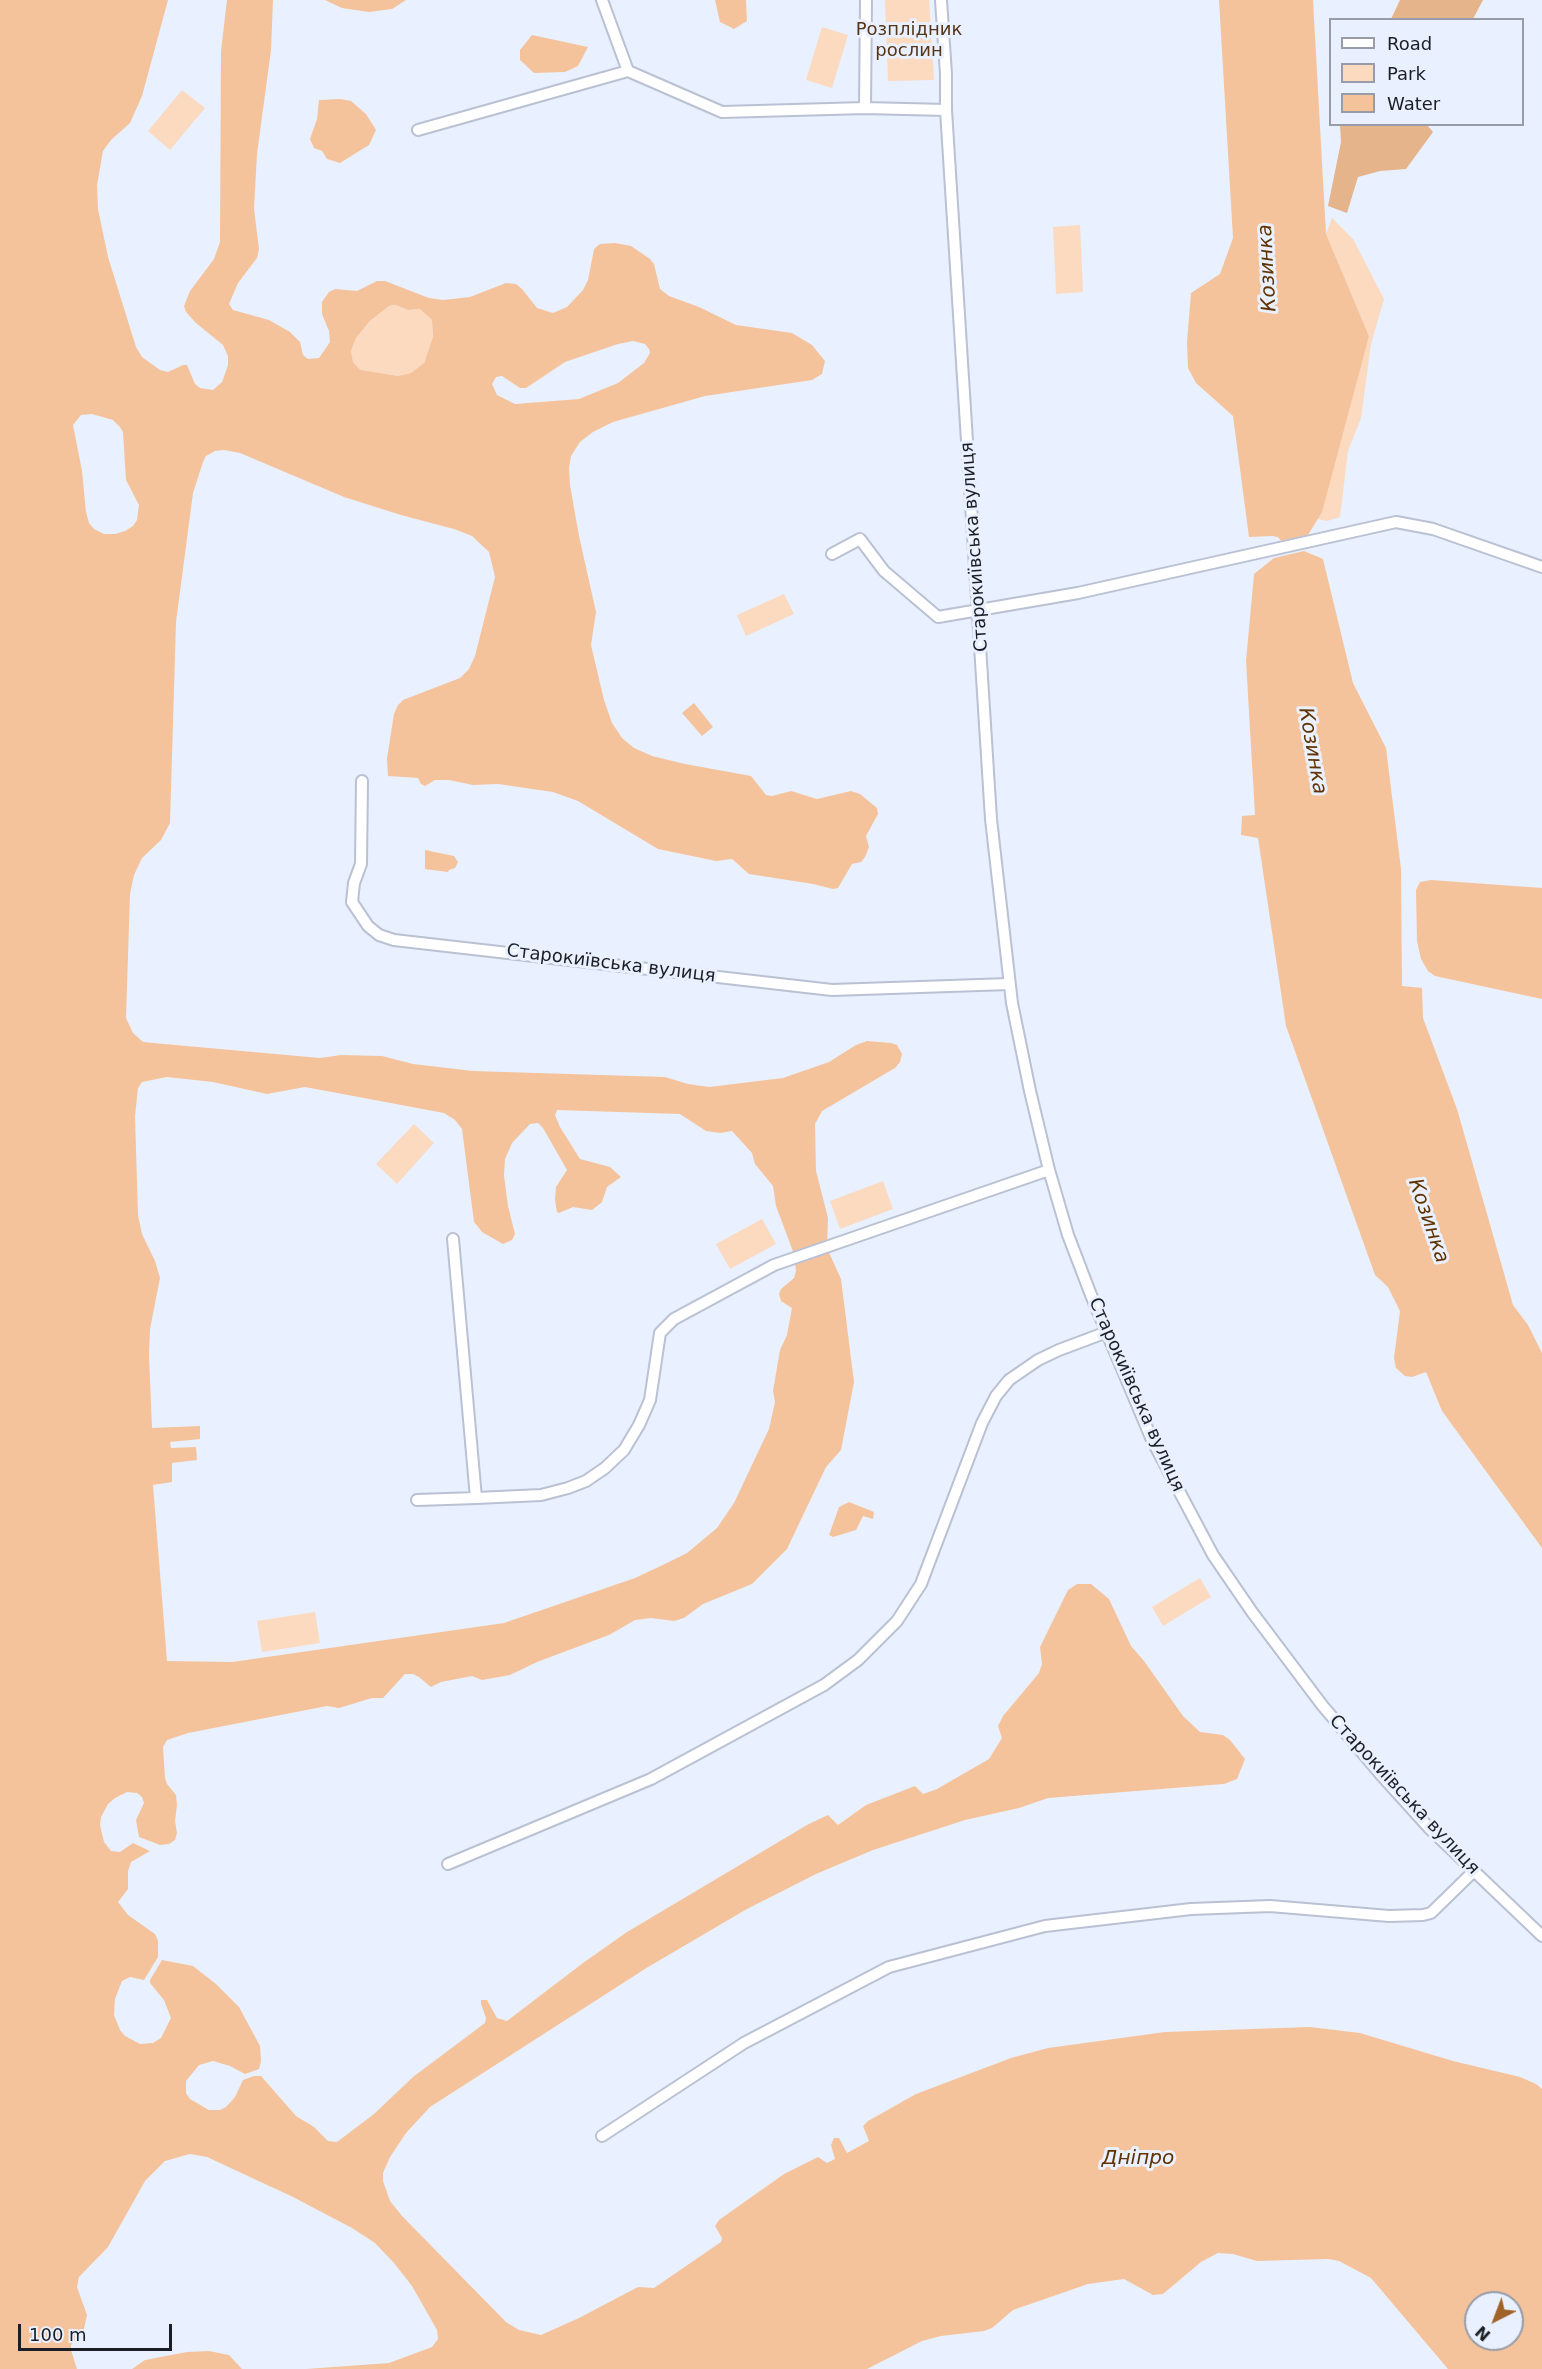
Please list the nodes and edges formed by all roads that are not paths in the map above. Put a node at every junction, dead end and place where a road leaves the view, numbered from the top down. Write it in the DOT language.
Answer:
graph roads {
  1 [pos="602,0"];
  2 [pos="866,0"];
  3 [pos="941,0"];
  4 [pos="628,71"];
  5 [pos="866,108"];
  6 [pos="946,110"];
  7 [pos="418,130"];
  8 [pos="832,554"];
  9 [pos="1542,567"];
  10 [pos="980,611"];
  11 [pos="362,781"];
  12 [pos="1009,984"];
  13 [pos="1049,1170"];
  14 [pos="453,1239"];
  15 [pos="1107,1332"];
  16 [pos="476,1498"];
  17 [pos="417,1500"];
  18 [pos="447,1863"];
  19 [pos="1473,1872"];
  20 [pos="1542,1936"];
  21 [pos="602,2136"];
  1 -- 4 [label="street"];
  2 -- 5 [label="street"];
  3 -- 6 [label="street, Старокиївська вулиця"];
  4 -- 5 [label="street"];
  4 -- 7 [label="street"];
  5 -- 6 [label="street"];
  6 -- 10 [label="street, Старокиївська вулиця"];
  8 -- 10 [label="street"];
  9 -- 10 [label="street"];
  10 -- 12 [label="street, Старокиївська вулиця"];
  11 -- 12 [label="street, Старокиївська вулиця"];
  12 -- 13 [label="street, Старокиївська вулиця"];
  13 -- 15 [label="street, Старокиївська вулиця"];
  13 -- 16 [label="street"];
  14 -- 16 [label="street"];
  15 -- 18 [label="street"];
  15 -- 19 [label="street, Старокиївська вулиця"];
  16 -- 17 [label="street"];
  19 -- 20 [label="street, Старокиївська вулиця"];
  19 -- 21 [label="street"];
}
